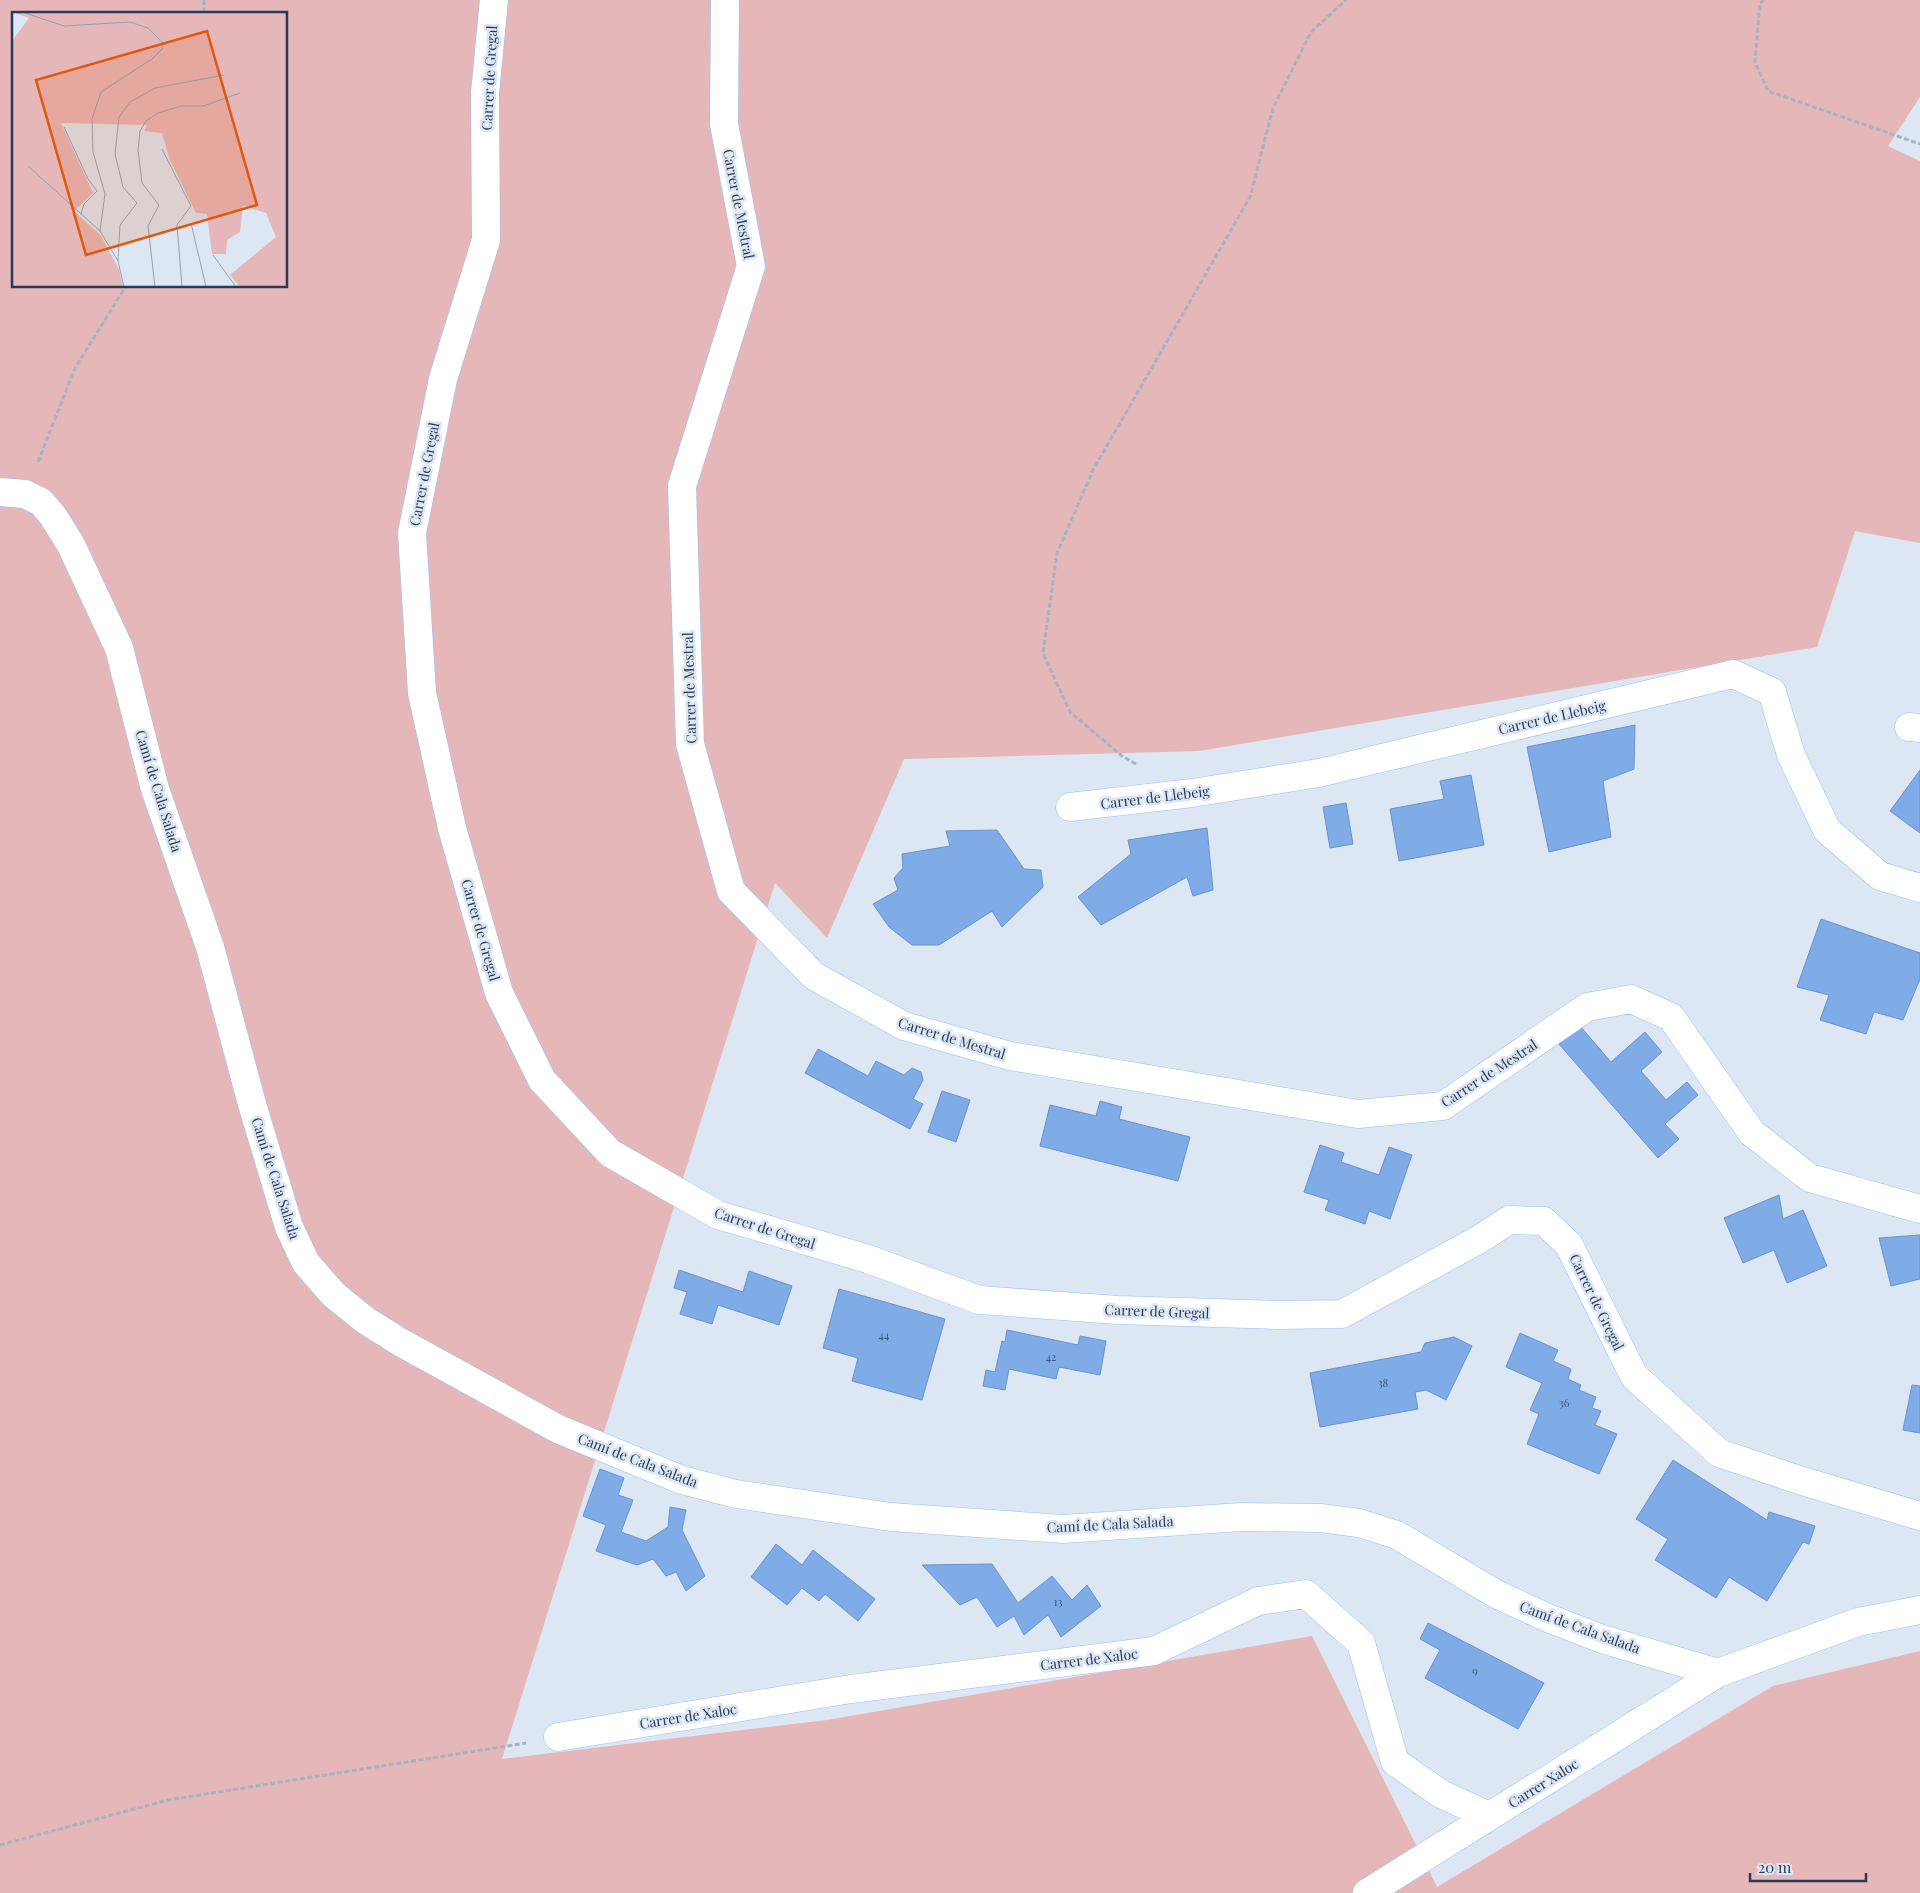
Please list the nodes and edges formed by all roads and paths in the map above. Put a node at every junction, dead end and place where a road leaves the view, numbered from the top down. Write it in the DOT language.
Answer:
graph roads {
  1 [pos="494,0"];
  2 [pos="725,0"];
  3 [pos="1346,0"];
  4 [pos="1764,0"];
  5 [pos="1920,144"];
  6 [pos="125,288"];
  7 [pos="13,493"];
  8 [pos="1139,765"];
  9 [pos="1070,807"];
  10 [pos="1920,888"];
  11 [pos="1920,1209"];
  12 [pos="1920,1516"];
  13 [pos="1920,1610"];
  14 [pos="1718,1673"];
  15 [pos="558,1737"];
  16 [pos="1489,1816"];
  17 [pos="0,1845"];
  18 [pos="1367,1893"];
  1 -- 12 [label="street, Carrer de Gregal"];
  2 -- 11 [label="street, Carrer de Mestral"];
  3 -- 8 [label="path"];
  4 -- 5 [label="path"];
  6 -- 7 [label="path"];
  7 -- 14 [label="street, Camí de Cala Salada"];
  9 -- 10 [label="street, Carrer de Llebeig"];
  13 -- 14 [label="street"];
  14 -- 16 [label="street, Carrer Xaloc"];
  15 -- 16 [label="street, Carrer de Xaloc"];
  15 -- 17 [label="path"];
  16 -- 18 [label="street, Carrer Xaloc"];
}
